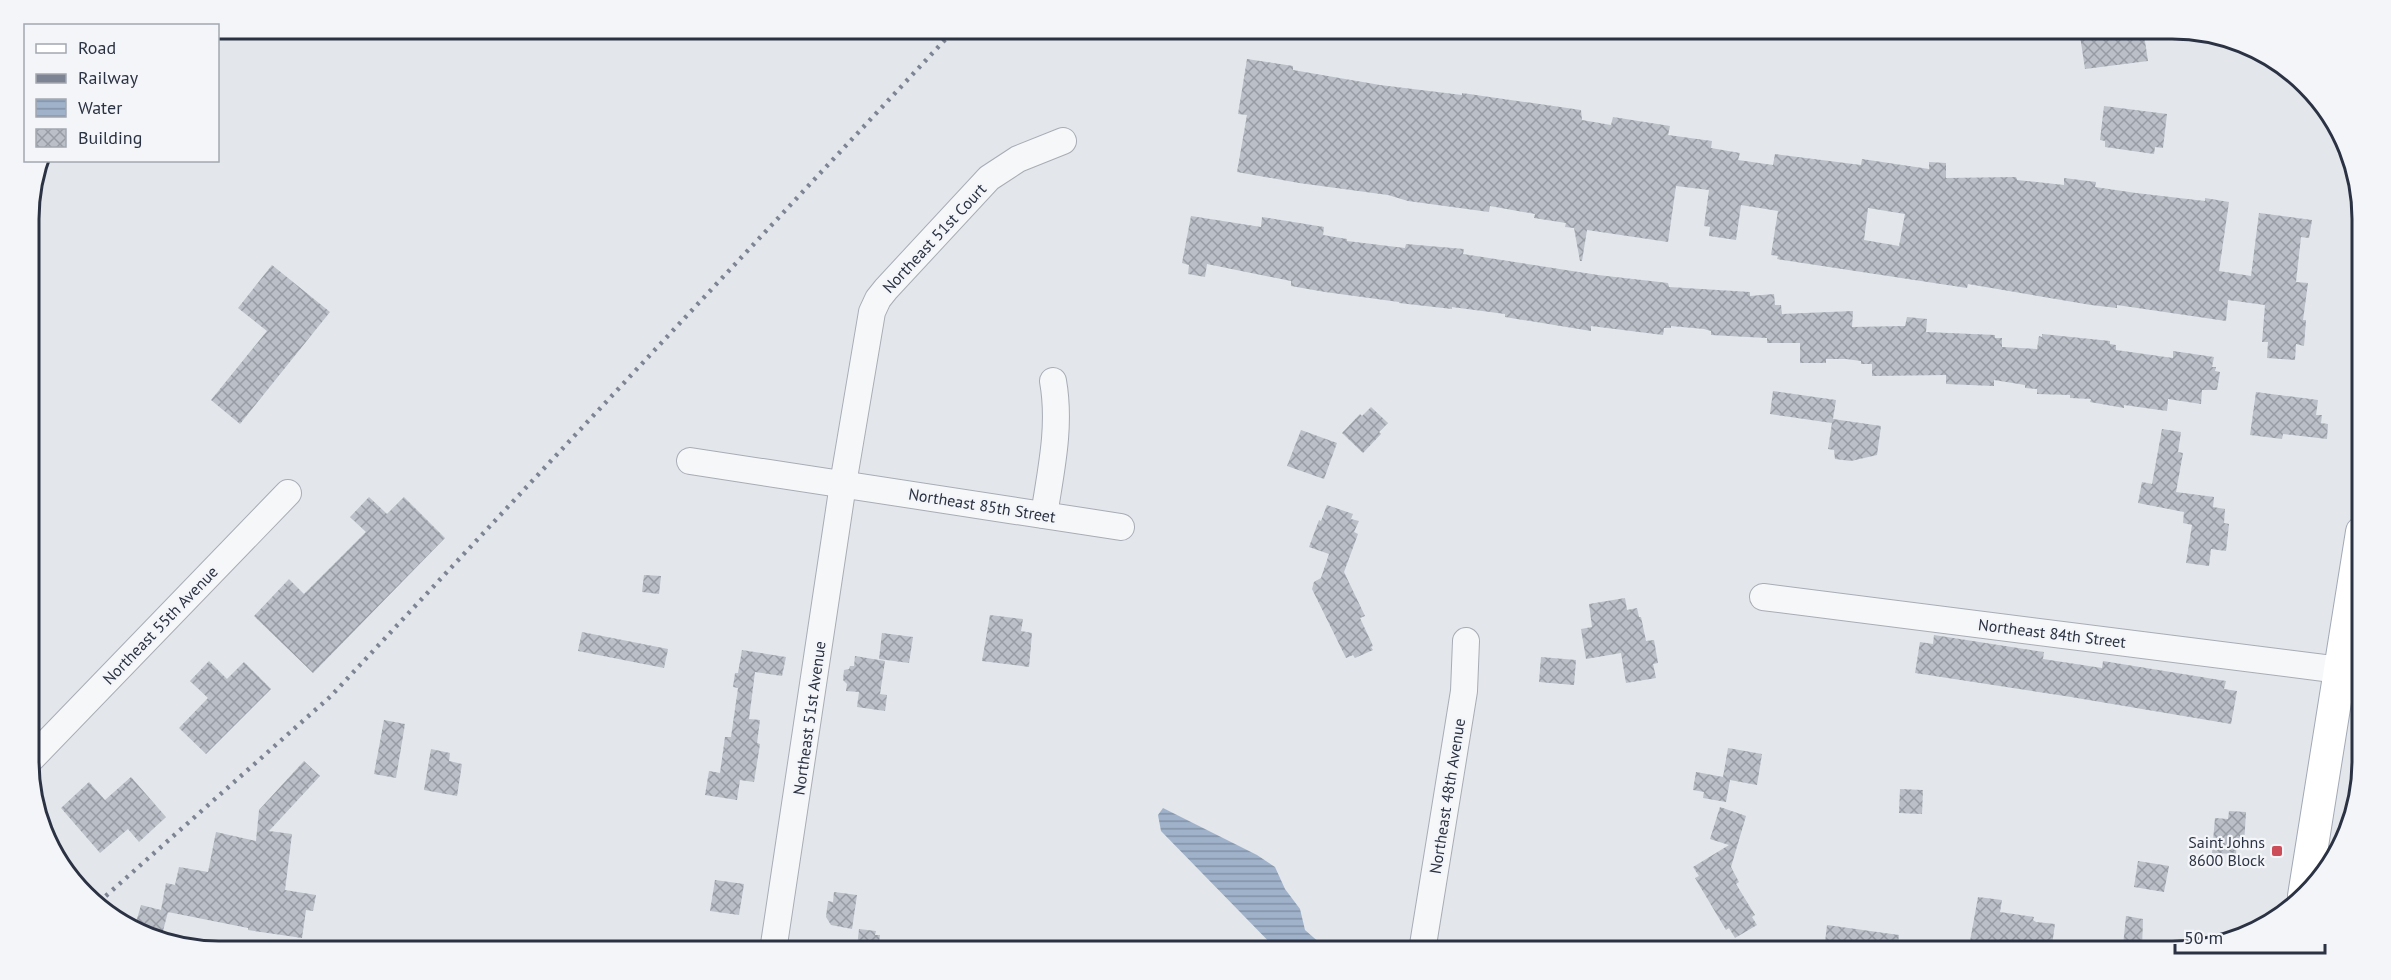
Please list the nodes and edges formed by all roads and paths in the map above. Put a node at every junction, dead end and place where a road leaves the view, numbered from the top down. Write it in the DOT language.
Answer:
graph roads {
  1 [pos="1063,141"];
  2 [pos="1053,381"];
  3 [pos="690,461"];
  4 [pos="843,484"];
  5 [pos="288,493"];
  6 [pos="1044,515"];
  7 [pos="1121,526"];
  8 [pos="2352,595"];
  9 [pos="1763,597"];
  10 [pos="1466,641"];
  11 [pos="2340,670"];
  12 [pos="39,751"];
  13 [pos="2307,879"];
  14 [pos="775,941"];
  15 [pos="1424,941"];
  1 -- 4 [label="street, Northeast 51st Court"];
  2 -- 6 [label="street"];
  3 -- 4 [label="street, Northeast 85th Street"];
  4 -- 6 [label="street, Northeast 85th Street"];
  4 -- 14 [label="street, Northeast 51st Avenue"];
  5 -- 12 [label="street, Northeast 55th Avenue"];
  6 -- 7 [label="street, Northeast 85th Street"];
  8 -- 11 [label="main road"];
  9 -- 11 [label="street, Northeast 84th Street"];
  10 -- 15 [label="street, Northeast 48th Avenue"];
  11 -- 13 [label="main road"];
}
